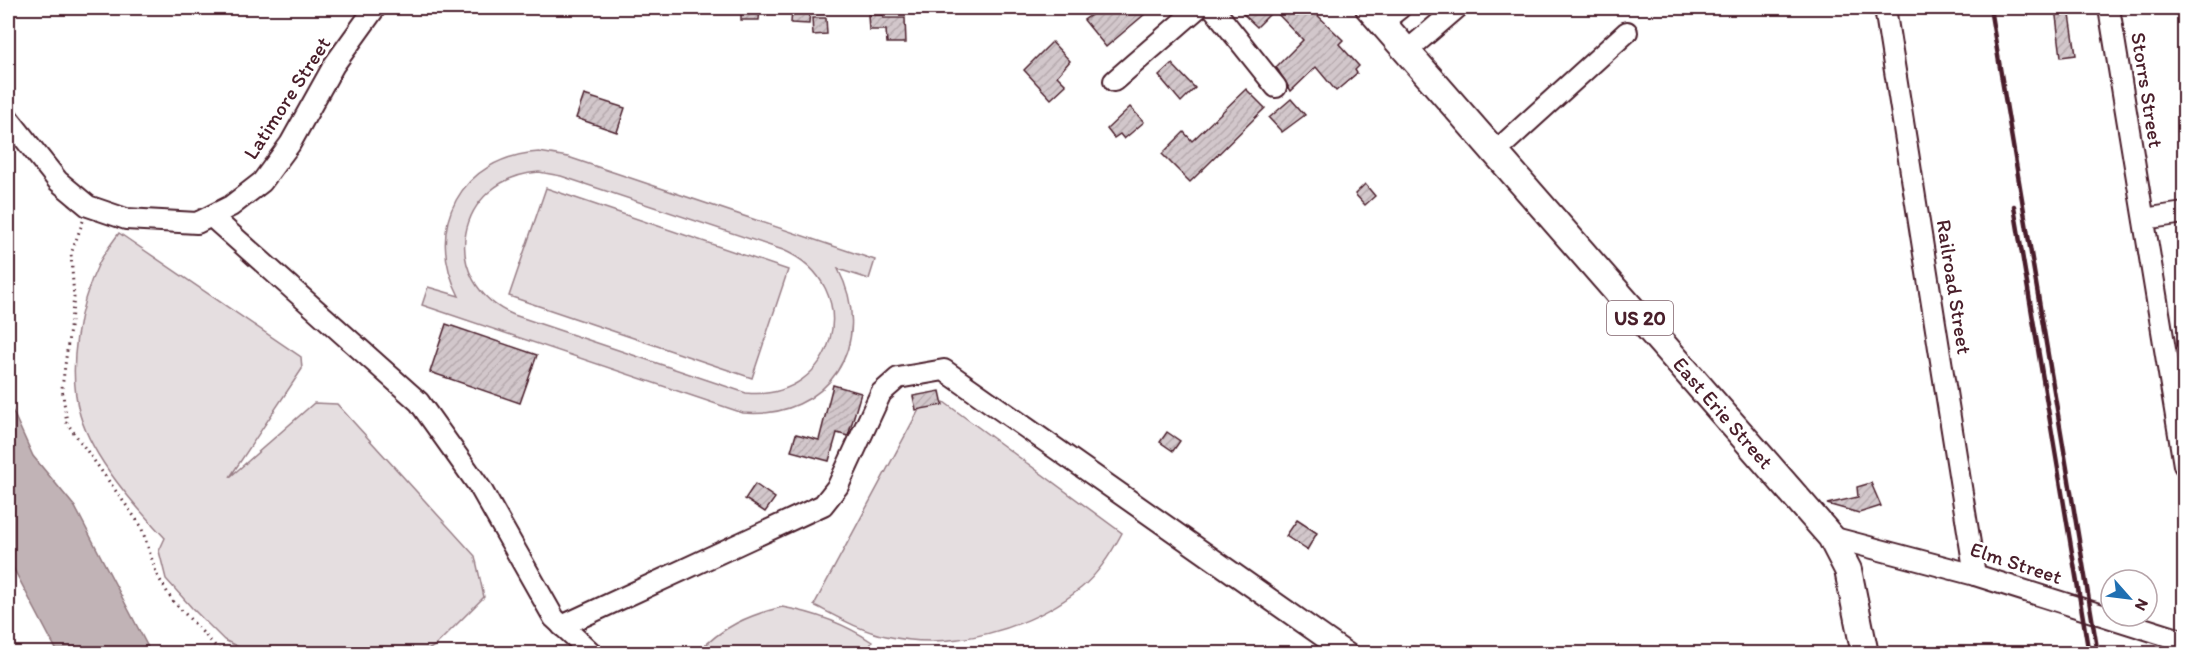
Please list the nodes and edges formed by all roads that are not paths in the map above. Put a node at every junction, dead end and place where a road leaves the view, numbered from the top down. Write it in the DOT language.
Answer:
graph roads {
  1 [pos="375,8"];
  2 [pos="1198,8"];
  3 [pos="1213,8"];
  4 [pos="1456,8"];
  5 [pos="1885,8"];
  6 [pos="2109,8"];
  7 [pos="1384,12"];
  8 [pos="1627,33"];
  9 [pos="1407,51"];
  10 [pos="1114,81"];
  11 [pos="1276,87"];
  12 [pos="8,118"];
  13 [pos="1495,152"];
  14 [pos="2184,213"];
  15 [pos="213,217"];
  16 [pos="2144,219"];
  17 [pos="2184,465"];
  18 [pos="1831,537"];
  19 [pos="1975,575"];
  20 [pos="562,626"];
  21 [pos="2184,641"];
  22 [pos="593,654"];
  23 [pos="1348,654"];
  24 [pos="1865,654"];
  1 -- 15 [label="street, Latimore Street"];
  2 -- 10 [label="street"];
  3 -- 11 [label="street"];
  4 -- 9 [label="street"];
  5 -- 19 [label="street, Railroad Street"];
  6 -- 16 [label="street, Storrs Street"];
  7 -- 9 [label="main road, East Erie Street / US 20"];
  8 -- 13 [label="street"];
  9 -- 13 [label="main road, East Erie Street / US 20"];
  12 -- 15 [label="street"];
  13 -- 18 [label="main road, East Erie Street / US 20"];
  14 -- 16 [label="street"];
  15 -- 20 [label="street"];
  16 -- 17 [label="street, Storrs Street"];
  18 -- 19 [label="street, Elm Street"];
  18 -- 24 [label="main road, East Erie Street / US 20"];
  19 -- 21 [label="street, Elm Street"];
  20 -- 22 [label="street"];
  20 -- 23 [label="street"];
}
